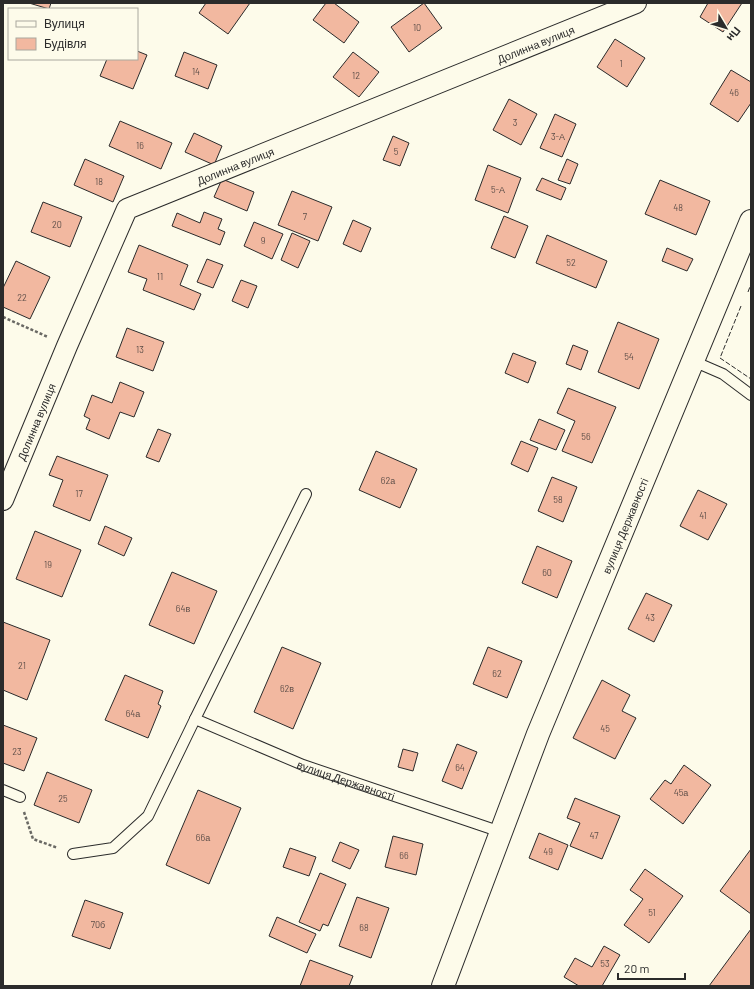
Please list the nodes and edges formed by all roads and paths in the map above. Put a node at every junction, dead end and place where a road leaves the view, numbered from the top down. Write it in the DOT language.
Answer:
graph roads {
  1 [pos="636,3"];
  2 [pos="751,221"];
  3 [pos="3,317"];
  4 [pos="67,346"];
  5 [pos="693,361"];
  6 [pos="751,395"];
  7 [pos="306,494"];
  8 [pos="3,500"];
  9 [pos="196,719"];
  10 [pos="3,790"];
  11 [pos="20,797"];
  12 [pos="501,832"];
  13 [pos="73,854"];
  14 [pos="443,986"];
  1 -- 4 [label="street, Долинна вулиця"];
  2 -- 5 [label="street, вулиця Державності"];
  3 -- 4 [label="path"];
  4 -- 8 [label="street, Долинна вулиця"];
  5 -- 6 [label="lane"];
  5 -- 12 [label="street, вулиця Державності"];
  7 -- 9 [label="lane"];
  9 -- 12 [label="lane, вулиця Державності"];
  9 -- 13 [label="lane"];
  10 -- 11 [label="lane"];
  11 -- 13 [label="path"];
  12 -- 14 [label="street, вулиця Державності"];
}
